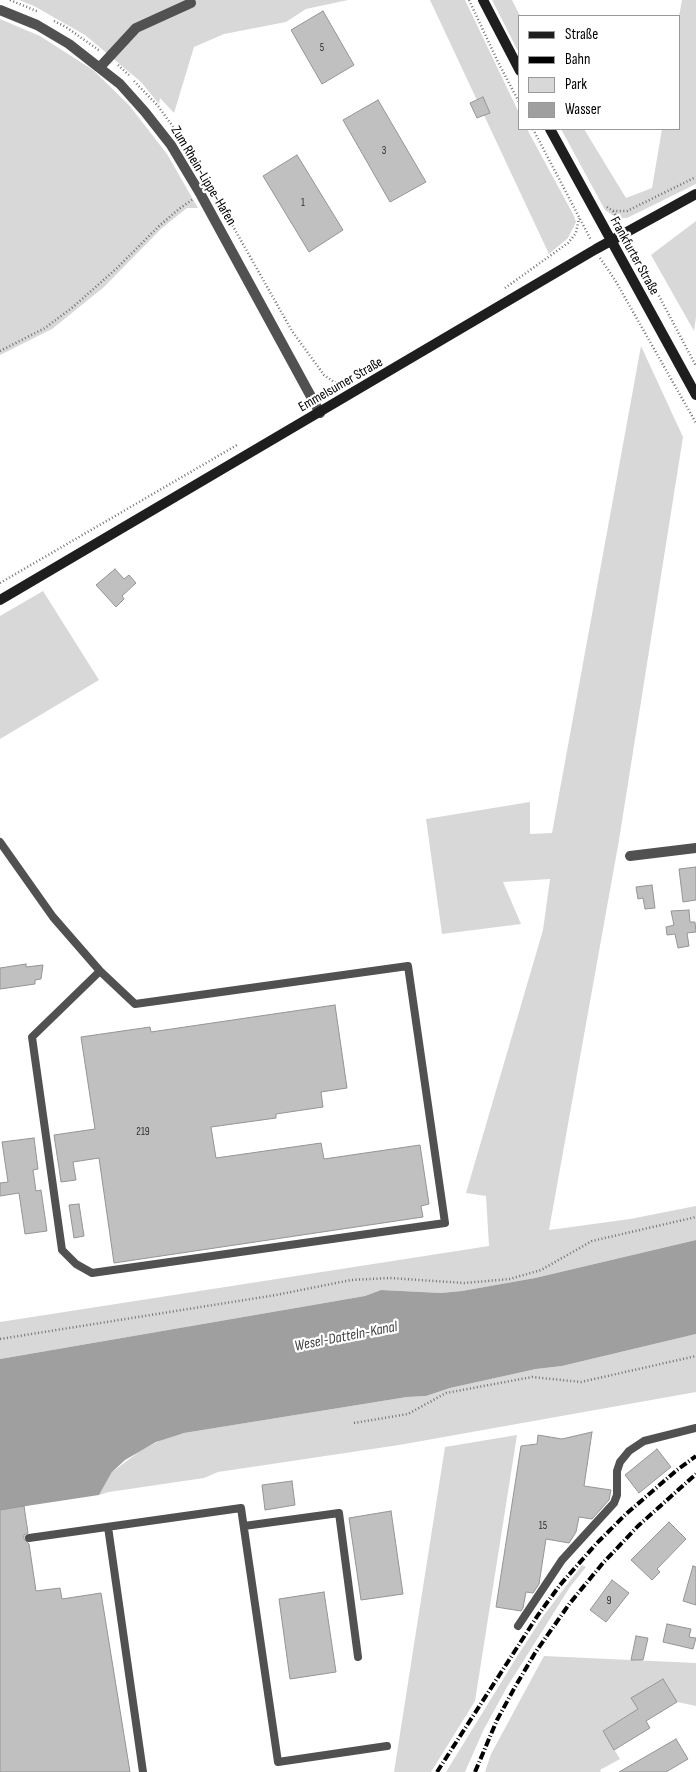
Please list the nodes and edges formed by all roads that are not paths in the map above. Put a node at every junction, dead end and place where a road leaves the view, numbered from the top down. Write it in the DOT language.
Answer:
graph roads {
  1 [pos="483,0"];
  2 [pos="191,3"];
  3 [pos="0,10"];
  4 [pos="100,67"];
  5 [pos="518,67"];
  6 [pos="551,130"];
  7 [pos="696,194"];
  8 [pos="611,242"];
  9 [pos="696,395"];
  10 [pos="320,413"];
  11 [pos="0,600"];
  12 [pos="0,842"];
  13 [pos="696,848"];
  14 [pos="630,856"];
  15 [pos="100,971"];
  16 [pos="696,1428"];
  17 [pos="244,1526"];
  18 [pos="108,1527"];
  19 [pos="29,1538"];
  20 [pos="518,1626"];
  21 [pos="358,1657"];
  22 [pos="387,1746"];
  23 [pos="143,1772"];
  1 -- 5 [label="street"];
  2 -- 4 [label="street"];
  3 -- 4 [label="street, Zum Rhein-Lippe-Hafen"];
  4 -- 10 [label="street, Zum Rhein-Lippe-Hafen"];
  6 -- 8 [label="street, Frankfurter Straße"];
  7 -- 8 [label="street, Emmelsumer Straße"];
  8 -- 9 [label="street, Frankfurter Straße"];
  8 -- 10 [label="street, Emmelsumer Straße"];
  10 -- 11 [label="street, Emmelsumer Straße"];
  12 -- 15 [label="lane"];
  13 -- 14 [label="street"];
  15 -- 15 [label="lane"];
  16 -- 20 [label="lane"];
  17 -- 18 [label="lane"];
  17 -- 21 [label="lane"];
  17 -- 22 [label="lane"];
  18 -- 19 [label="lane"];
  18 -- 23 [label="lane"];
}
